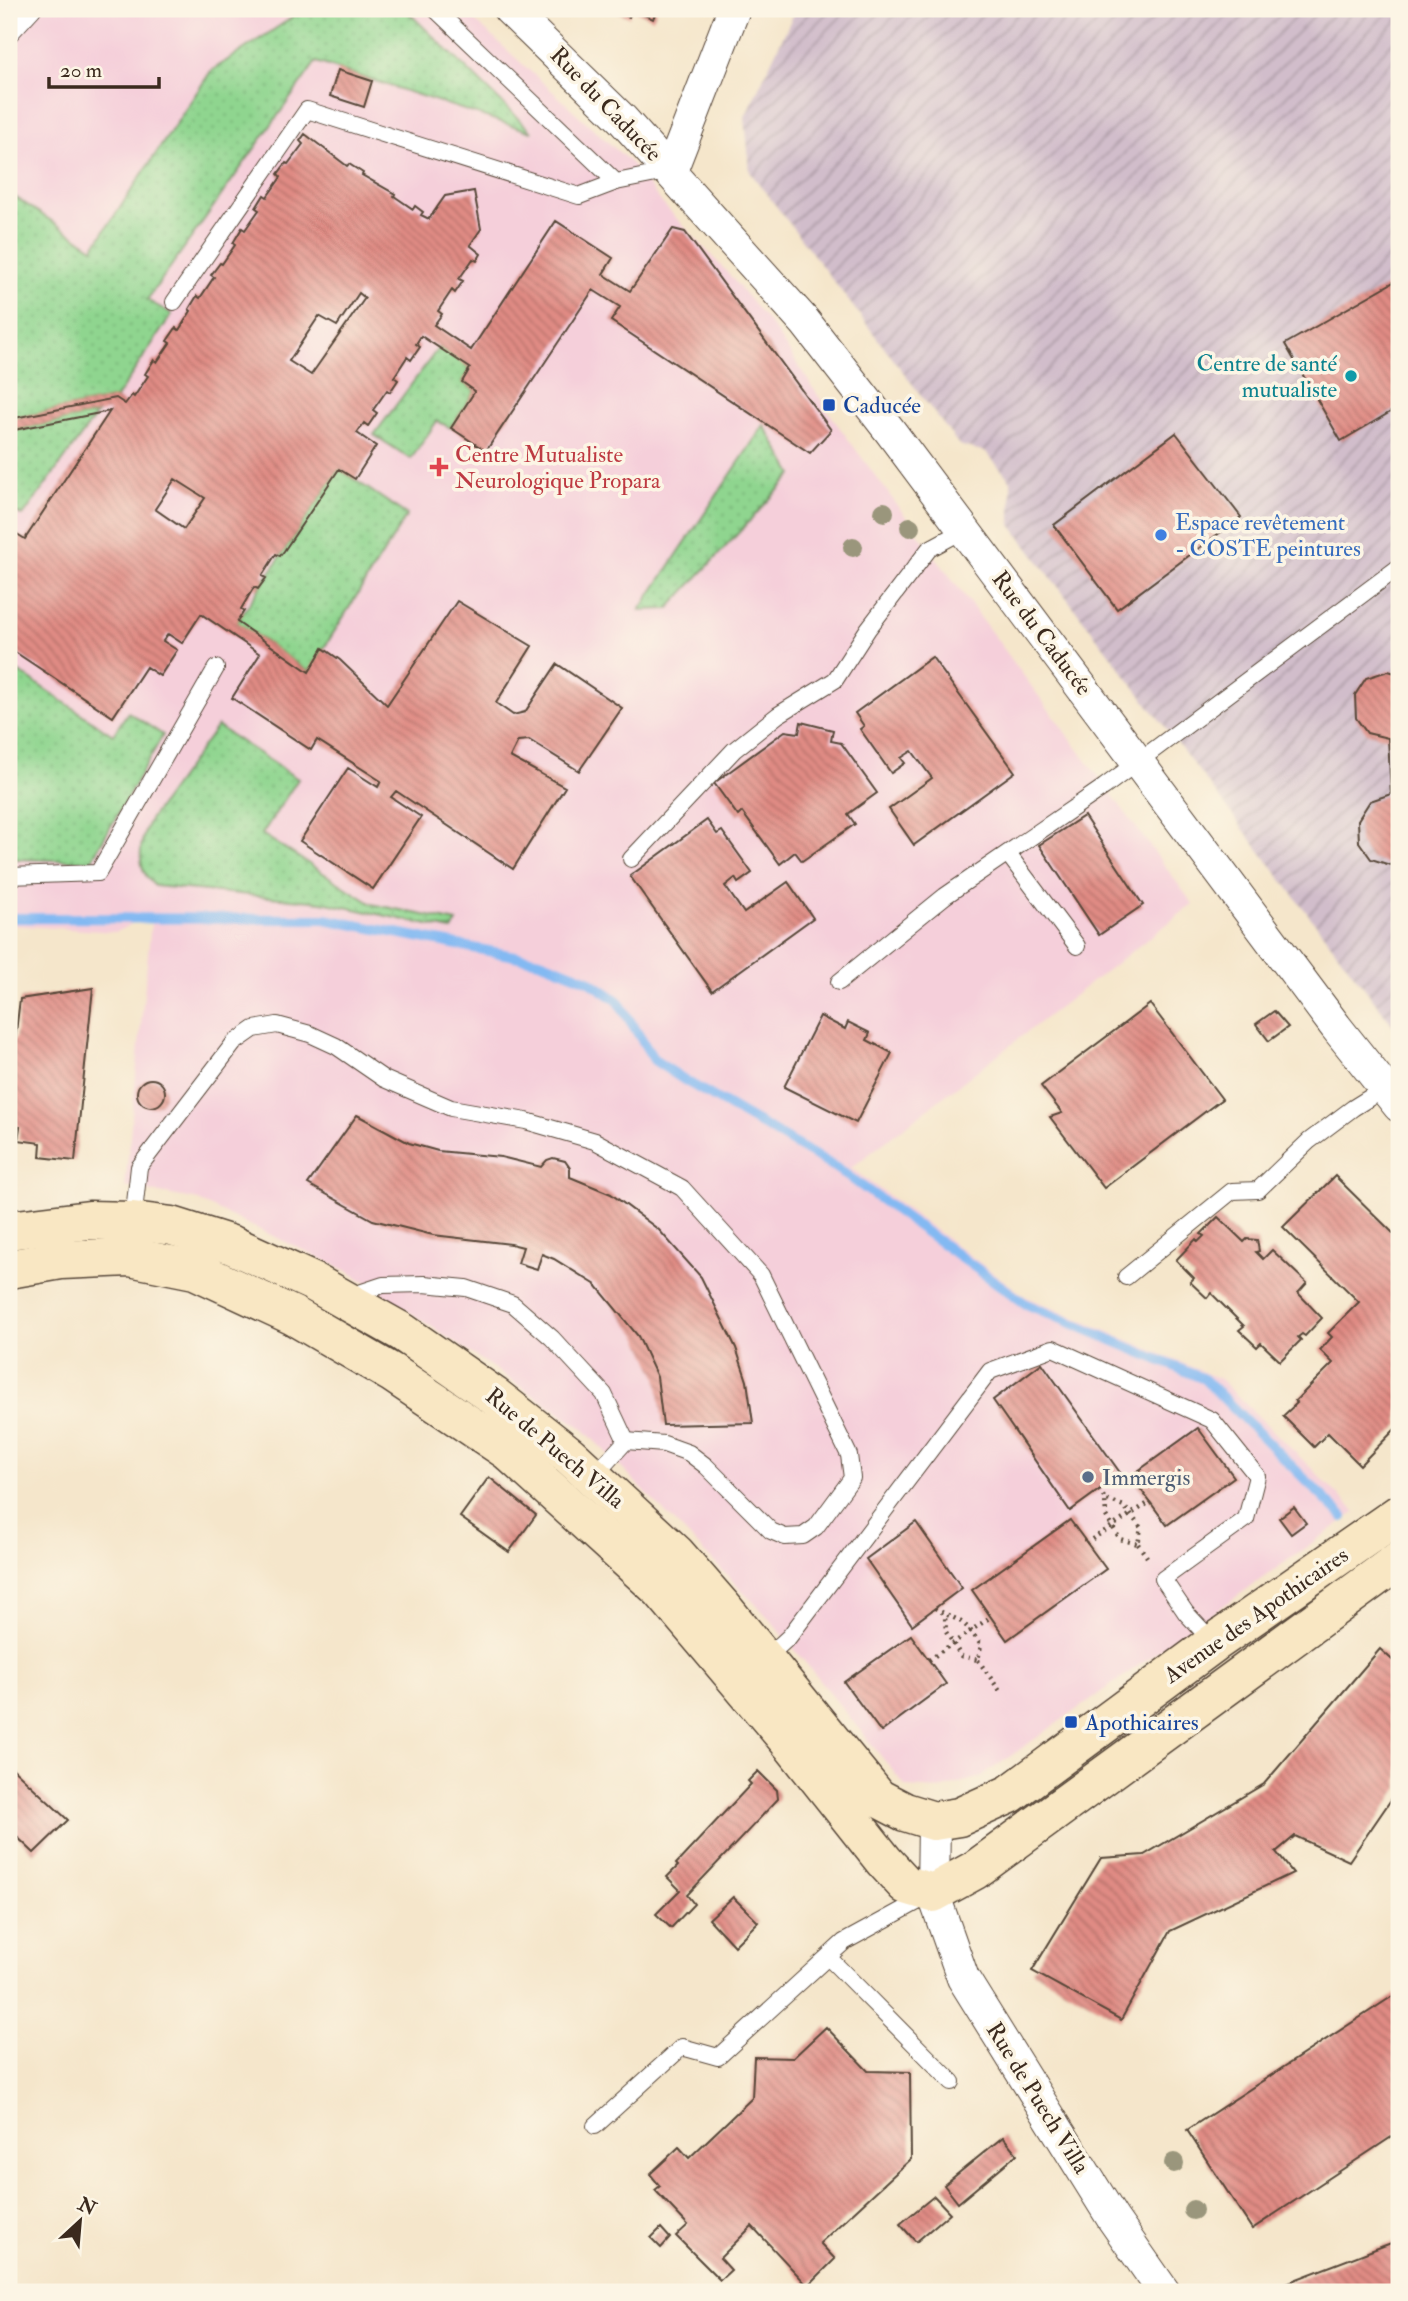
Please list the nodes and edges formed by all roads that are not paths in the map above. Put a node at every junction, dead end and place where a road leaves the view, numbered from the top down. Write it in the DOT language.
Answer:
graph roads {
  1 [pos="33,9"];
  2 [pos="435,9"];
  3 [pos="509,9"];
  4 [pos="734,9"];
  5 [pos="9,34"];
  6 [pos="671,171"];
  7 [pos="616,182"];
  8 [pos="174,302"];
  9 [pos="964,530"];
  10 [pos="1399,567"];
  11 [pos="216,668"];
  12 [pos="1139,761"];
  13 [pos="1008,854"];
  14 [pos="631,859"];
  15 [pos="9,876"];
  16 [pos="1077,946"];
  17 [pos="839,982"];
  18 [pos="1392,1097"];
  19 [pos="133,1222"];
  20 [pos="9,1230"];
  21 [pos="9,1269"];
  22 [pos="1126,1277"];
  23 [pos="341,1299"];
  24 [pos="626,1441"];
  25 [pos="593,1478"];
  26 [pos="1399,1514"];
  27 [pos="1399,1560"];
  28 [pos="1214,1643"];
  29 [pos="765,1659"];
  30 [pos="934,1821"];
  31 [pos="933,1893"];
  32 [pos="828,1957"];
  33 [pos="952,2082"];
  34 [pos="595,2126"];
  35 [pos="1164,2292"];
  1 -- 5 [label="lane"];
  2 -- 7 [label="lane"];
  3 -- 6 [label="street, Rue du Caducée"];
  4 -- 6 [label="street, Rue du Caducée"];
  6 -- 7 [label="lane"];
  6 -- 9 [label="street, Rue du Caducée"];
  7 -- 8 [label="lane"];
  9 -- 12 [label="street, Rue du Caducée"];
  9 -- 14 [label="lane"];
  10 -- 12 [label="lane"];
  11 -- 15 [label="lane"];
  12 -- 13 [label="lane"];
  12 -- 18 [label="street, Rue du Caducée"];
  13 -- 16 [label="lane"];
  13 -- 17 [label="lane"];
  18 -- 22 [label="lane"];
  19 -- 20 [label="main road, Rue de Puech Villa"];
  19 -- 23 [label="main road, Rue de Puech Villa"];
  19 -- 24 [label="lane"];
  21 -- 31 [label="main road, Rue de Puech Villa"];
  23 -- 24 [label="lane"];
  23 -- 25 [label="main road, Rue de Puech Villa"];
  24 -- 25 [label="lane"];
  25 -- 29 [label="main road, Rue de Puech Villa"];
  26 -- 28 [label="main road, Avenue des Apothicaires"];
  27 -- 31 [label="main road, Avenue des Apothicaires"];
  28 -- 29 [label="lane"];
  28 -- 30 [label="main road, Avenue des Apothicaires"];
  29 -- 30 [label="main road, Rue de Puech Villa"];
  30 -- 31 [label="street, Rue de Puech Villa"];
  31 -- 32 [label="lane"];
  31 -- 35 [label="street, Rue de Puech Villa"];
  32 -- 33 [label="lane"];
  32 -- 34 [label="lane"];
}
